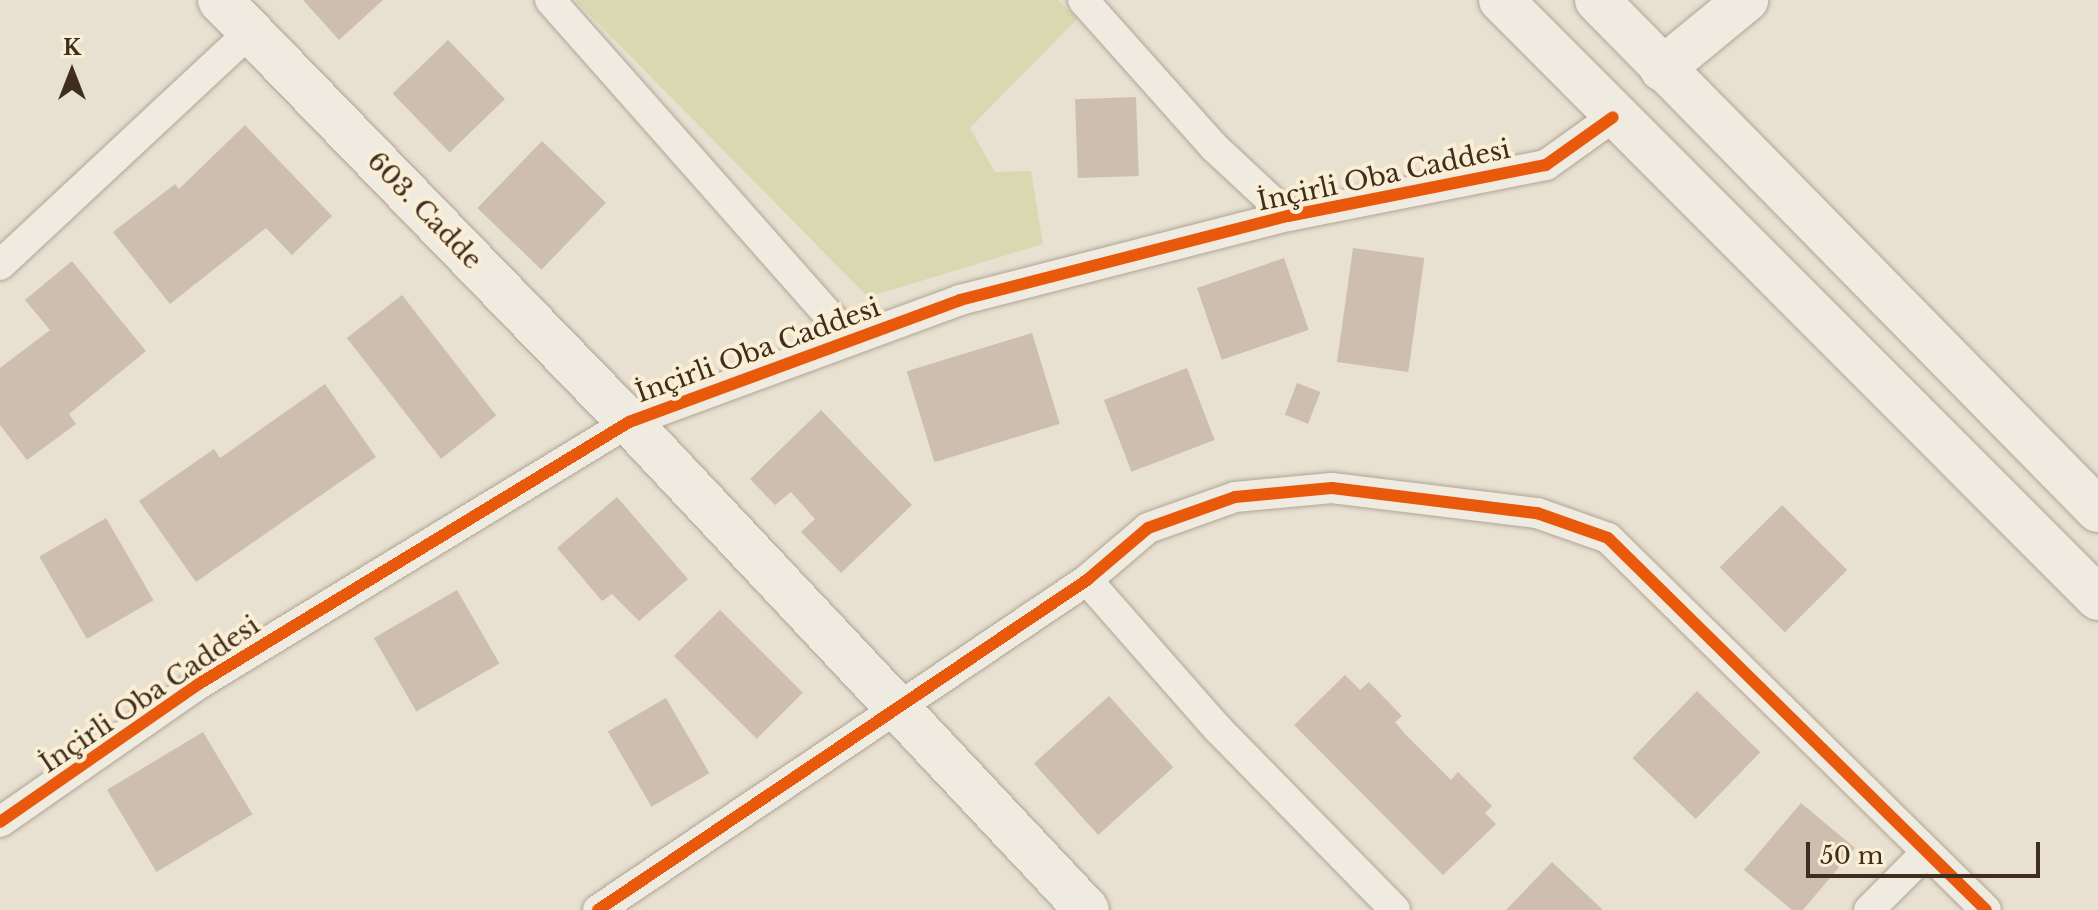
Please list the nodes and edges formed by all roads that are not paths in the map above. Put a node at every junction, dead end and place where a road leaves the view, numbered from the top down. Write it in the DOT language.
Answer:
graph roads {
  1 [pos="220,0"];
  2 [pos="550,0"];
  3 [pos="1083,0"];
  4 [pos="1501,0"];
  5 [pos="1597,0"];
  6 [pos="1746,0"];
  7 [pos="250,32"];
  8 [pos="1662,69"];
  9 [pos="1613,117"];
  10 [pos="1288,216"];
  11 [pos="0,265"];
  12 [pos="851,340"];
  13 [pos="629,422"];
  14 [pos="2095,501"];
  15 [pos="1087,580"];
  16 [pos="2098,598"];
  17 [pos="895,704"];
  18 [pos="0,822"];
  19 [pos="1926,853"];
  20 [pos="598,910"];
  21 [pos="1087,910"];
  22 [pos="1395,910"];
  23 [pos="1869,910"];
  24 [pos="1986,910"];
  1 -- 7 [label="main road, 603. Cadde"];
  2 -- 12 [label="street"];
  3 -- 10 [label="street"];
  4 -- 9 [label="main road"];
  5 -- 8 [label="main road"];
  6 -- 8 [label="main road"];
  7 -- 11 [label="street"];
  7 -- 13 [label="main road, 603. Cadde"];
  8 -- 14 [label="main road"];
  9 -- 10 [label="street, İnçirli Oba Caddesi"];
  9 -- 16 [label="main road"];
  10 -- 12 [label="street, İnçirli Oba Caddesi"];
  12 -- 13 [label="street, İnçirli Oba Caddesi"];
  13 -- 17 [label="main road, 603. Cadde"];
  13 -- 18 [label="street, İnçirli Oba Caddesi"];
  15 -- 17 [label="street"];
  15 -- 19 [label="street"];
  15 -- 22 [label="street"];
  17 -- 20 [label="street"];
  17 -- 21 [label="main road, 603. Cadde"];
  19 -- 23 [label="street"];
  19 -- 24 [label="street"];
}
